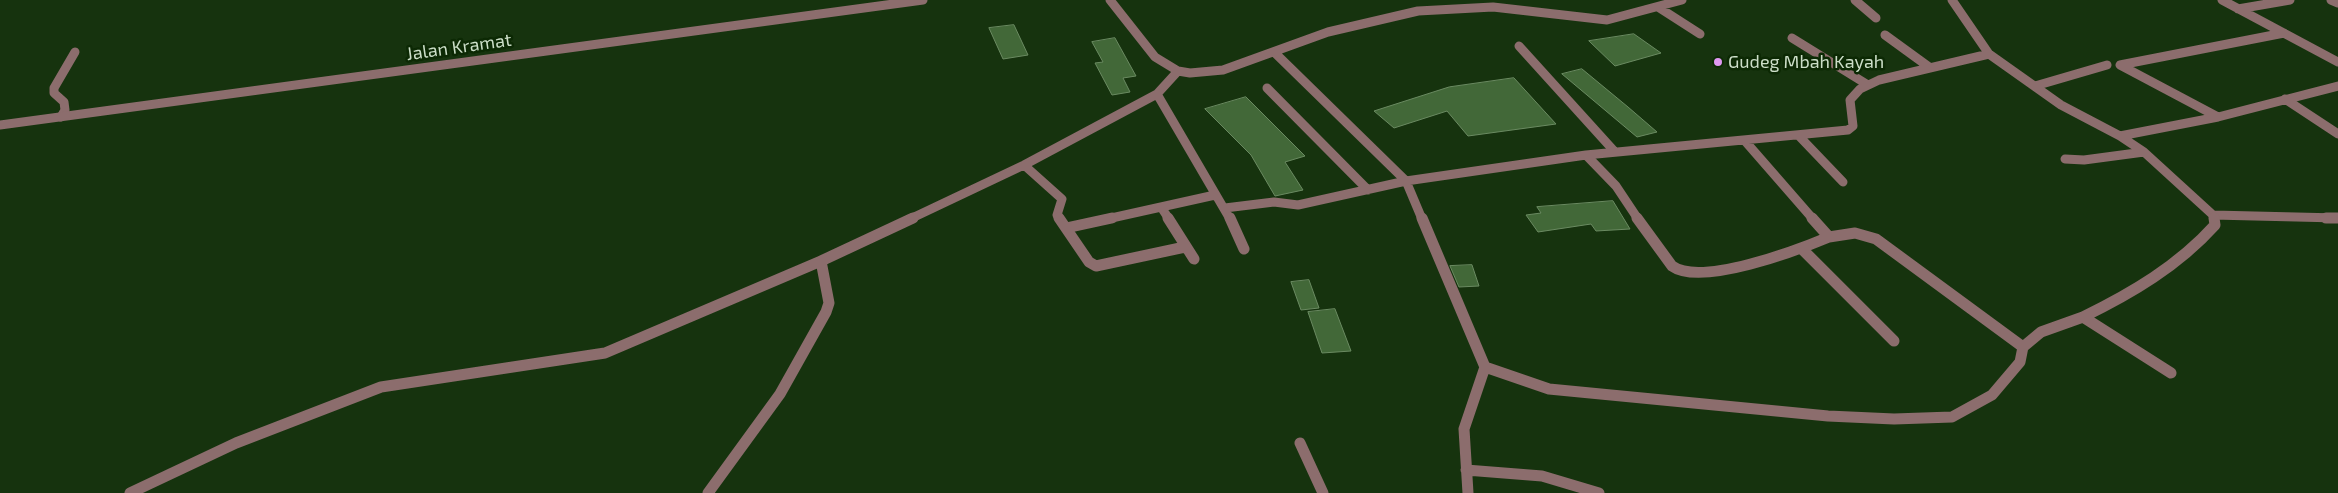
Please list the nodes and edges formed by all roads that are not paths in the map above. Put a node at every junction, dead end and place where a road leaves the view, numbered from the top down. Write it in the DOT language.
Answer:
graph roads {
  1 [pos="923,0"];
  2 [pos="1110,0"];
  3 [pos="1682,0"];
  4 [pos="1855,0"];
  5 [pos="1952,0"];
  6 [pos="2222,0"];
  7 [pos="2290,0"];
  8 [pos="2332,0"];
  9 [pos="2338,3"];
  10 [pos="1658,7"];
  11 [pos="2238,9"];
  12 [pos="1876,18"];
  13 [pos="2284,32"];
  14 [pos="1700,34"];
  15 [pos="1885,36"];
  16 [pos="1792,38"];
  17 [pos="1519,46"];
  18 [pos="75,52"];
  19 [pos="1274,52"];
  20 [pos="1989,54"];
  21 [pos="2338,62"];
  22 [pos="2107,65"];
  23 [pos="1929,67"];
  24 [pos="1178,71"];
  25 [pos="1868,85"];
  26 [pos="2035,86"];
  27 [pos="2338,86"];
  28 [pos="1267,88"];
  29 [pos="1157,94"];
  30 [pos="2285,99"];
  31 [pos="61,117"];
  32 [pos="2218,117"];
  33 [pos="0,125"];
  34 [pos="2338,134"];
  35 [pos="1798,135"];
  36 [pos="2120,136"];
  37 [pos="1745,141"];
  38 [pos="1615,152"];
  39 [pos="2144,152"];
  40 [pos="1586,155"];
  41 [pos="2065,159"];
  42 [pos="1024,165"];
  43 [pos="1406,181"];
  44 [pos="1843,182"];
  45 [pos="1368,190"];
  46 [pos="1215,194"];
  47 [pos="1161,207"];
  48 [pos="1225,208"];
  49 [pos="2213,215"];
  50 [pos="2338,218"];
  51 [pos="1066,228"];
  52 [pos="1829,236"];
  53 [pos="1185,247"];
  54 [pos="1801,248"];
  55 [pos="1244,249"];
  56 [pos="1194,259"];
  57 [pos="820,261"];
  58 [pos="2083,317"];
  59 [pos="1894,341"];
  60 [pos="2024,347"];
  61 [pos="1485,367"];
  62 [pos="2171,373"];
  63 [pos="1300,443"];
  64 [pos="1466,470"];
  65 [pos="130,493"];
  66 [pos="708,493"];
  67 [pos="1323,493"];
  68 [pos="1468,493"];
  69 [pos="1599,493"];
  1 -- 31 [label="street, Jalan Kramat"];
  2 -- 24 [label="street"];
  3 -- 10 [label="street"];
  4 -- 12 [label="street"];
  5 -- 20 [label="street"];
  6 -- 11 [label="street"];
  7 -- 11 [label="street"];
  8 -- 9 [label="street"];
  10 -- 14 [label="street"];
  10 -- 19 [label="street"];
  11 -- 13 [label="street"];
  13 -- 21 [label="street"];
  13 -- 32 [label="street"];
  15 -- 23 [label="street"];
  16 -- 25 [label="street"];
  17 -- 38 [label="street"];
  18 -- 31 [label="street"];
  19 -- 24 [label="street"];
  19 -- 43 [label="street"];
  20 -- 23 [label="street"];
  20 -- 26 [label="street"];
  22 -- 26 [label="street"];
  23 -- 25 [label="street"];
  24 -- 29 [label="street"];
  25 -- 35 [label="street"];
  26 -- 36 [label="street"];
  27 -- 30 [label="street"];
  28 -- 45 [label="street"];
  29 -- 42 [label="street"];
  29 -- 46 [label="street"];
  30 -- 32 [label="street"];
  30 -- 34 [label="street"];
  31 -- 33 [label="street, Jalan Kramat"];
  32 -- 36 [label="street"];
  35 -- 37 [label="street"];
  35 -- 44 [label="street"];
  36 -- 39 [label="street"];
  37 -- 38 [label="street"];
  37 -- 52 [label="street"];
  38 -- 40 [label="street"];
  39 -- 41 [label="street"];
  39 -- 49 [label="street"];
  40 -- 43 [label="street"];
  40 -- 54 [label="street"];
  42 -- 51 [label="street"];
  42 -- 57 [label="street"];
  43 -- 45 [label="street"];
  43 -- 61 [label="street"];
  45 -- 48 [label="street"];
  46 -- 47 [label="street"];
  46 -- 48 [label="street"];
  47 -- 51 [label="street"];
  47 -- 53 [label="street"];
  48 -- 55 [label="street"];
  49 -- 50 [label="street"];
  49 -- 58 [label="street"];
  51 -- 53 [label="street"];
  52 -- 54 [label="street"];
  52 -- 60 [label="street"];
  53 -- 56 [label="street"];
  54 -- 59 [label="street"];
  57 -- 65 [label="street"];
  57 -- 66 [label="street"];
  58 -- 60 [label="street"];
  58 -- 62 [label="street"];
  60 -- 61 [label="street"];
  61 -- 64 [label="street"];
  63 -- 67 [label="street"];
  64 -- 68 [label="street"];
  64 -- 69 [label="street"];
}
